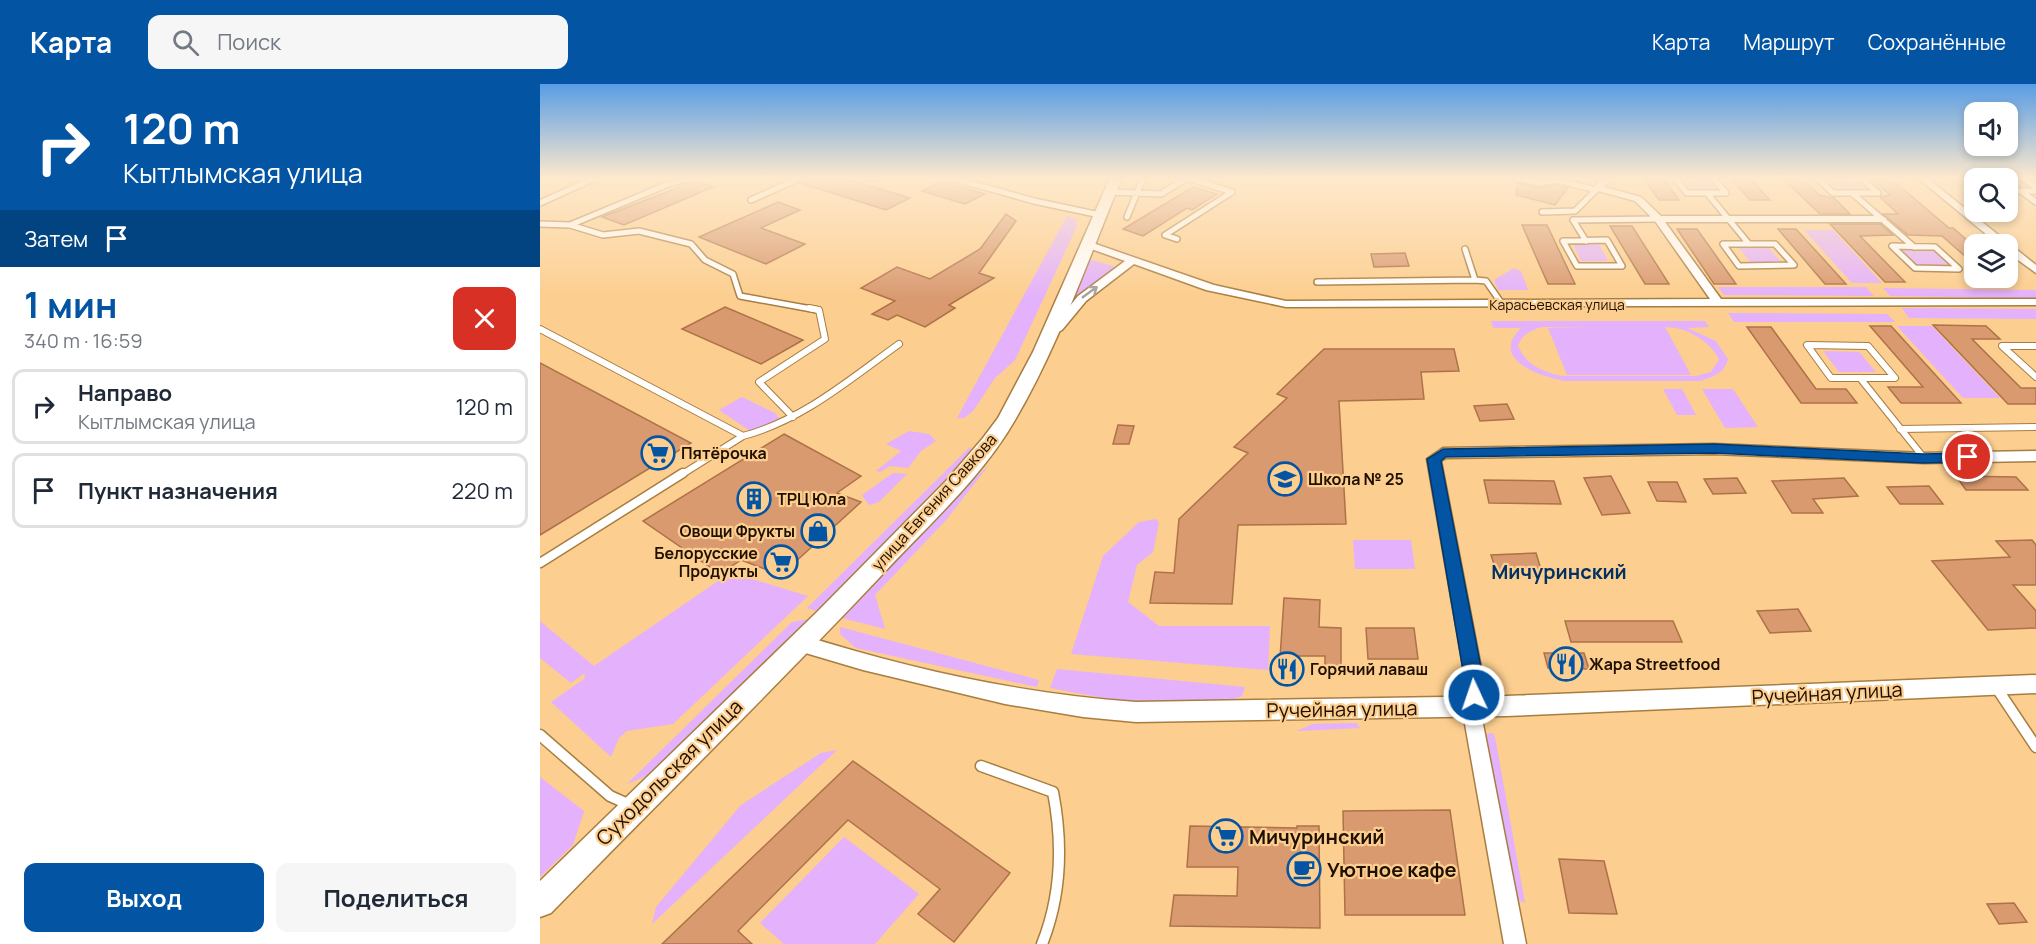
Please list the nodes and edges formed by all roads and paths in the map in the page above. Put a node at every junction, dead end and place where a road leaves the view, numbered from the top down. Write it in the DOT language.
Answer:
graph roads {
  1 [pos="587,218"];
  2 [pos="1099,218"];
  3 [pos="1191,218"];
  4 [pos="1972,218"];
  5 [pos="1658,219"];
  6 [pos="1728,219"];
  7 [pos="1882,219"];
  8 [pos="540,224"];
  9 [pos="570,225"];
  10 [pos="1991,234"];
  11 [pos="1177,239"];
  12 [pos="1586,241"];
  13 [pos="1087,244"];
  14 [pos="1749,244"];
  15 [pos="1914,246"];
  16 [pos="1465,249"];
  17 [pos="2018,256"];
  18 [pos="1133,260"];
  19 [pos="2036,270"];
  20 [pos="1474,280"];
  21 [pos="1317,282"];
  22 [pos="2036,302"];
  23 [pos="1502,304"];
  24 [pos="1719,304"];
  25 [pos="540,329"];
  26 [pos="899,344"];
  27 [pos="2036,346"];
  28 [pos="1041,352"];
  29 [pos="2036,377"];
  30 [pos="1860,378"];
  31 [pos="793,417"];
  32 [pos="2036,427"];
  33 [pos="1900,429"];
  34 [pos="743,436"];
  35 [pos="2036,456"];
  36 [pos="1923,458"];
  37 [pos="540,563"];
  38 [pos="799,643"];
  39 [pos="2036,684"];
  40 [pos="1995,686"];
  41 [pos="1472,707"];
  42 [pos="540,735"];
  43 [pos="2036,747"];
  44 [pos="981,766"];
  45 [pos="634,807"];
  46 [pos="540,902"];
  47 [pos="1042,944"];
  48 [pos="1515,944"];
  1 -- 9 [label="lane"];
  2 -- 13 [label="main road, улица Евгения Савкова"];
  3 -- 11 [label="lane"];
  4 -- 10 [label="street"];
  5 -- 6 [label="street"];
  5 -- 12 [label="lane"];
  5 -- 24 [label="street"];
  6 -- 7 [label="street"];
  6 -- 14 [label="lane"];
  7 -- 15 [label="lane"];
  8 -- 9 [label="lane"];
  9 -- 31 [label="lane"];
  12 -- 12 [label="lane"];
  13 -- 18 [label="street, Карасьевская улица"];
  13 -- 28 [label="main road, улица Евгения Савкова"];
  14 -- 14 [label="lane"];
  15 -- 15 [label="lane"];
  16 -- 20 [label="lane"];
  17 -- 19 [label="street"];
  18 -- 23 [label="street, Карасьевская улица"];
  28 -- 18 [label="street, one-way"];
  20 -- 21 [label="lane"];
  20 -- 23 [label="lane"];
  22 -- 24 [label="street, Карасьевская улица"];
  23 -- 24 [label="street, Карасьевская улица"];
  25 -- 34 [label="lane"];
  26 -- 31 [label="lane"];
  27 -- 29 [label="lane"];
  28 -- 38 [label="main road, улица Евгения Савкова"];
  30 -- 30 [label="lane"];
  30 -- 33 [label="lane"];
  31 -- 34 [label="lane"];
  32 -- 33 [label="lane"];
  33 -- 36 [label="lane"];
  34 -- 37 [label="lane"];
  35 -- 36 [label="street"];
  36 -- 41 [label="street"];
  38 -- 41 [label="street, Ручейная улица"];
  38 -- 45 [label="main road, Суходольская улица"];
  39 -- 40 [label="street, Ручейная улица"];
  40 -- 41 [label="street, Ручейная улица"];
  40 -- 43 [label="lane"];
  41 -- 48 [label="street"];
  42 -- 45 [label="lane"];
  44 -- 47 [label="lane"];
  45 -- 46 [label="main road, Суходольская улица"];
}
